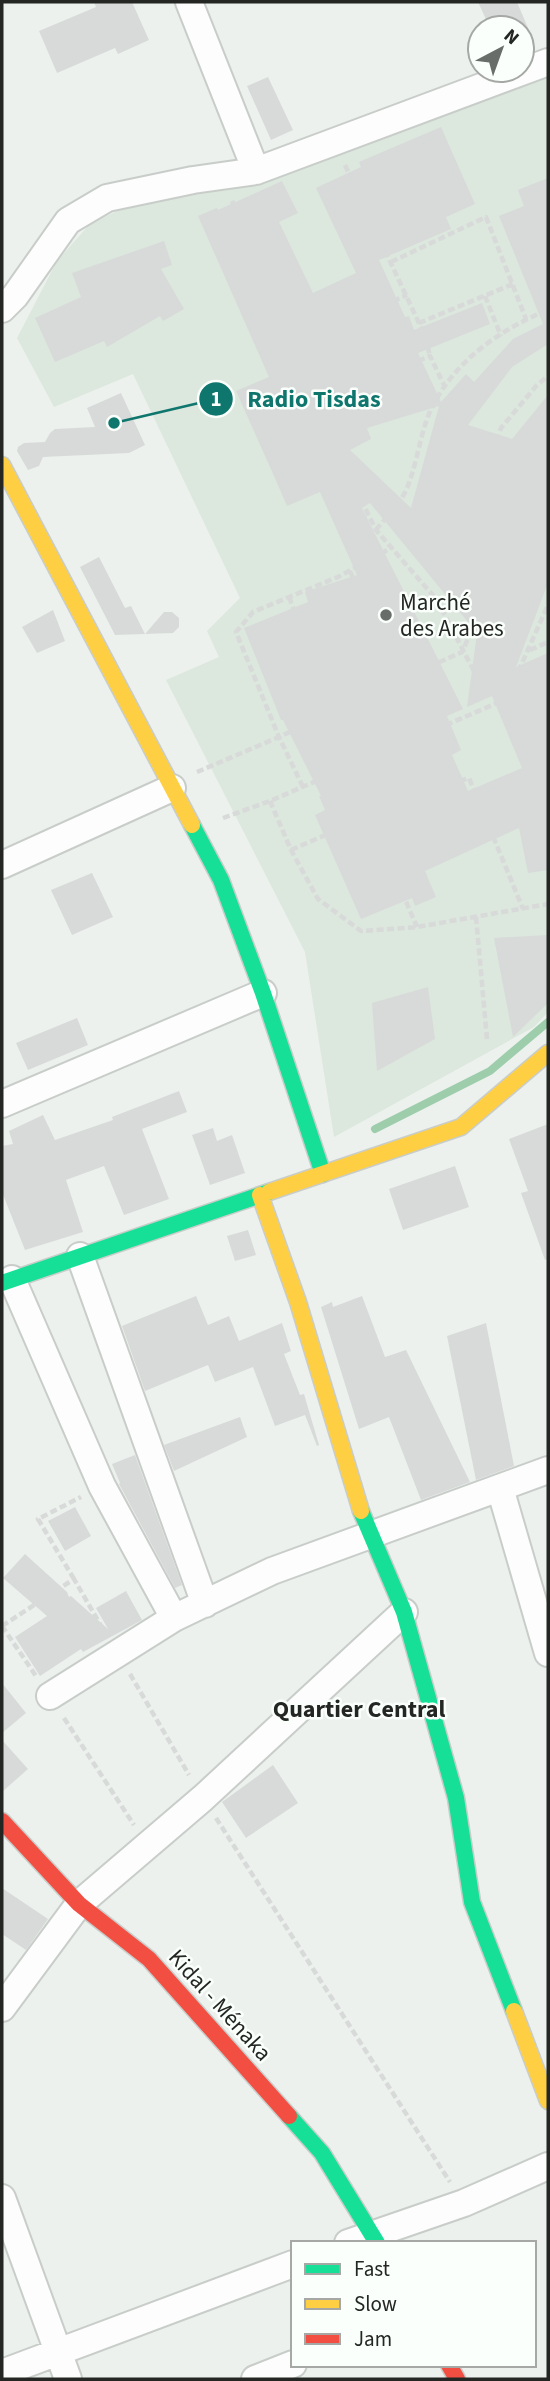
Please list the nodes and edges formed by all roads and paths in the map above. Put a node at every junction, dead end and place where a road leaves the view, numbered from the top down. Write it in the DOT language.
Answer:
graph roads {
  1 [pos="189,2"];
  2 [pos="548,62"];
  3 [pos="334,142"];
  4 [pos="256,172"];
  5 [pos="220,176"];
  6 [pos="391,262"];
  7 [pos="513,284"];
  8 [pos="407,295"];
  9 [pos="485,296"];
  10 [pos="2,309"];
  11 [pos="548,310"];
  12 [pos="526,319"];
  13 [pos="419,323"];
  14 [pos="501,336"];
  15 [pos="297,344"];
  16 [pos="430,356"];
  17 [pos="548,376"];
  18 [pos="444,386"];
  19 [pos="321,401"];
  20 [pos="2,466"];
  21 [pos="548,476"];
  22 [pos="376,530"];
  23 [pos="393,547"];
  24 [pos="491,548"];
  25 [pos="520,551"];
  26 [pos="536,557"];
  27 [pos="548,560"];
  28 [pos="349,571"];
  29 [pos="289,597"];
  30 [pos="548,605"];
  31 [pos="376,636"];
  32 [pos="548,642"];
  33 [pos="352,645"];
  34 [pos="529,650"];
  35 [pos="462,652"];
  36 [pos="500,664"];
  37 [pos="514,681"];
  38 [pos="548,681"];
  39 [pos="395,682"];
  40 [pos="523,692"];
  41 [pos="333,712"];
  42 [pos="417,736"];
  43 [pos="279,737"];
  44 [pos="548,744"];
  45 [pos="447,785"];
  46 [pos="171,786"];
  47 [pos="303,787"];
  48 [pos="270,801"];
  49 [pos="369,816"];
  50 [pos="193,828"];
  51 [pos="291,849"];
  52 [pos="2,865"];
  53 [pos="548,904"];
  54 [pos="523,909"];
  55 [pos="476,917"];
  56 [pos="416,927"];
  57 [pos="263,993"];
  58 [pos="487,1038"];
  59 [pos="548,1053"];
  60 [pos="2,1104"];
  61 [pos="323,1174"];
  62 [pos="260,1195"];
  63 [pos="80,1256"];
  64 [pos="7,1281"];
  65 [pos="548,1470"];
  66 [pos="102,1486"];
  67 [pos="500,1488"];
  68 [pos="370,1535"];
  69 [pos="74,1579"];
  70 [pos="205,1604"];
  71 [pos="404,1612"];
  72 [pos="174,1618"];
  73 [pos="2,1626"];
  74 [pos="117,1653"];
  75 [pos="548,1653"];
  76 [pos="50,1696"];
  77 [pos="203,1798"];
  78 [pos="2,1821"];
  79 [pos="148,1846"];
  80 [pos="79,1904"];
  81 [pos="2,2008"];
  82 [pos="548,2101"];
  83 [pos="548,2166"];
  84 [pos="2,2198"];
  85 [pos="464,2203"];
  86 [pos="366,2240"];
  87 [pos="291,2265"];
  88 [pos="58,2352"];
  89 [pos="291,2365"];
  90 [pos="2,2373"];
  91 [pos="68,2379"];
  92 [pos="256,2379"];
  1 -- 4 [label="street"];
  2 -- 3 [label="street"];
  3 -- 4 [label="street"];
  3 -- 6 [label="path"];
  4 -- 5 [label="street"];
  5 -- 10 [label="street"];
  5 -- 15 [label="path"];
  6 -- 7 [label="path"];
  6 -- 8 [label="path"];
  7 -- 9 [label="path"];
  7 -- 12 [label="path"];
  8 -- 13 [label="path"];
  8 -- 15 [label="path"];
  9 -- 13 [label="path"];
  9 -- 14 [label="path"];
  11 -- 12 [label="path"];
  12 -- 14 [label="path"];
  13 -- 16 [label="path"];
  14 -- 18 [label="path"];
  15 -- 19 [label="path"];
  16 -- 18 [label="path"];
  16 -- 19 [label="path"];
  17 -- 24 [label="path"];
  18 -- 22 [label="path"];
  19 -- 22 [label="path"];
  20 -- 46 [label="street"];
  21 -- 25 [label="path"];
  22 -- 23 [label="path"];
  23 -- 28 [label="path"];
  23 -- 35 [label="path"];
  24 -- 25 [label="path"];
  24 -- 35 [label="path"];
  25 -- 26 [label="path"];
  26 -- 27 [label="path"];
  26 -- 36 [label="path"];
  28 -- 29 [label="path"];
  28 -- 31 [label="path"];
  29 -- 41 [label="path"];
  29 -- 43 [label="path"];
  30 -- 34 [label="path"];
  31 -- 33 [label="path"];
  31 -- 39 [label="path"];
  32 -- 34 [label="path"];
  34 -- 37 [label="path"];
  35 -- 36 [label="path"];
  35 -- 39 [label="path"];
  36 -- 37 [label="path"];
  37 -- 40 [label="path"];
  38 -- 40 [label="path"];
  39 -- 41 [label="path"];
  39 -- 42 [label="path"];
  40 -- 42 [label="path"];
  40 -- 44 [label="path"];
  41 -- 43 [label="path"];
  42 -- 45 [label="path"];
  42 -- 47 [label="path"];
  43 -- 46 [label="path"];
  43 -- 47 [label="path"];
  45 -- 49 [label="path"];
  45 -- 54 [label="path"];
  46 -- 50 [label="street"];
  46 -- 52 [label="street"];
  47 -- 48 [label="path"];
  48 -- 50 [label="path"];
  48 -- 51 [label="path"];
  49 -- 51 [label="path"];
  49 -- 56 [label="path"];
  50 -- 57 [label="street"];
  51 -- 56 [label="path"];
  53 -- 54 [label="path"];
  54 -- 55 [label="path"];
  55 -- 56 [label="path"];
  55 -- 58 [label="path"];
  57 -- 60 [label="street"];
  57 -- 61 [label="street"];
  59 -- 61 [label="street"];
  61 -- 62 [label="street"];
  62 -- 63 [label="street"];
  62 -- 68 [label="street"];
  63 -- 64 [label="street"];
  63 -- 70 [label="street"];
  64 -- 66 [label="street"];
  65 -- 67 [label="street"];
  66 -- 69 [label="path"];
  66 -- 72 [label="street"];
  67 -- 68 [label="street"];
  67 -- 75 [label="street"];
  68 -- 70 [label="street"];
  68 -- 71 [label="street"];
  69 -- 73 [label="path"];
  69 -- 74 [label="path"];
  70 -- 72 [label="street"];
  71 -- 77 [label="street"];
  71 -- 82 [label="street"];
  72 -- 74 [label="street"];
  73 -- 76 [label="path"];
  74 -- 76 [label="street"];
  74 -- 77 [label="path"];
  76 -- 79 [label="path"];
  77 -- 79 [label="street"];
  77 -- 85 [label="path"];
  78 -- 80 [label="street, Kidal - Ménaka"];
  79 -- 80 [label="street"];
  80 -- 81 [label="street"];
  80 -- 86 [label="street, Kidal - Ménaka"];
  83 -- 85 [label="street"];
  84 -- 88 [label="street"];
  85 -- 86 [label="street"];
  87 -- 88 [label="street"];
  88 -- 90 [label="street"];
  88 -- 91 [label="street"];
  89 -- 92 [label="street"];
}
